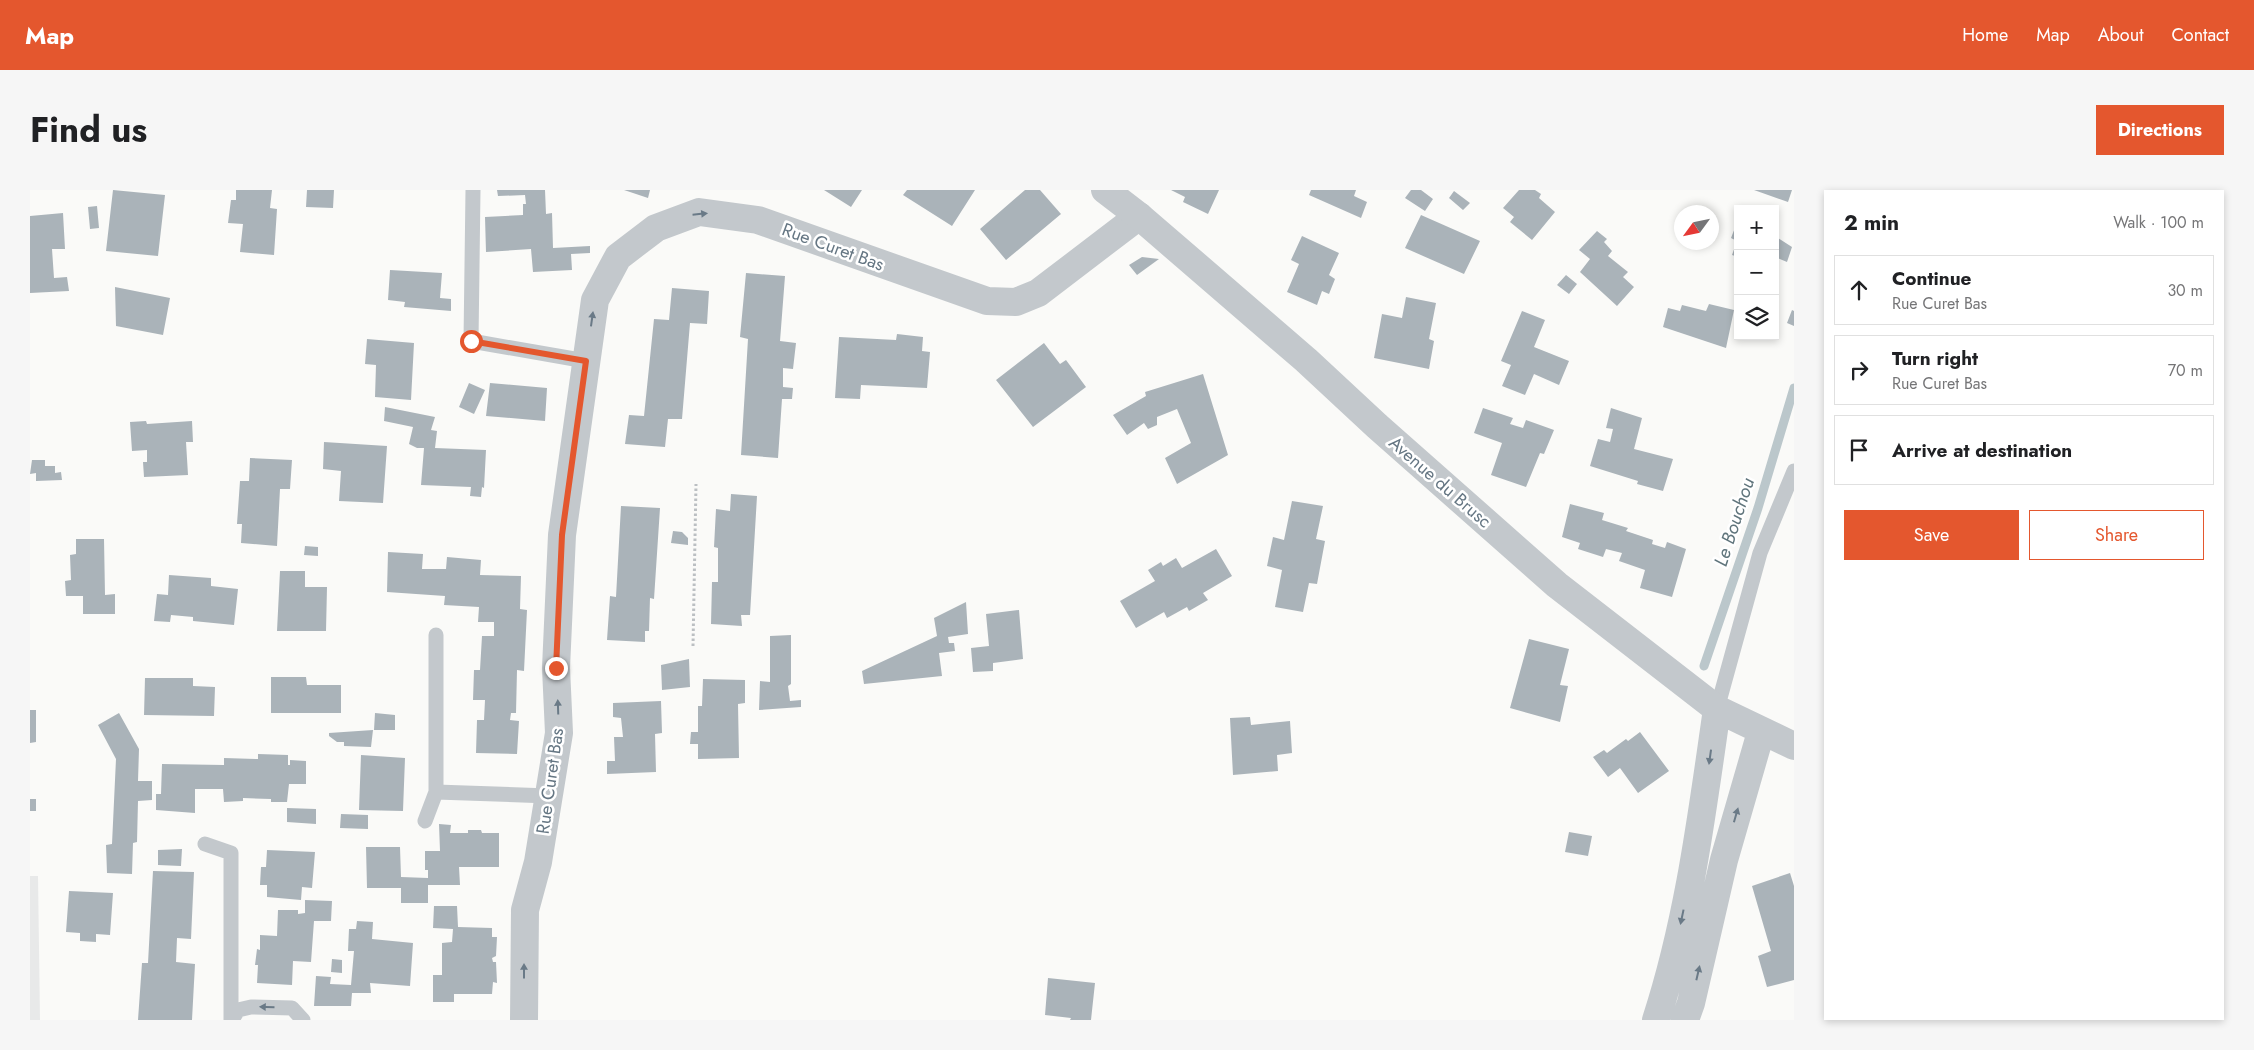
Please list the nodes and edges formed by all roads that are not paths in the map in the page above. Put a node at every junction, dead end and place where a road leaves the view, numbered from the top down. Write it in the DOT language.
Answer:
graph roads {
  1 [pos="473,190"];
  2 [pos="1105,190"];
  3 [pos="1139,216"];
  4 [pos="586,361"];
  5 [pos="1794,471"];
  6 [pos="436,635"];
  7 [pos="1716,708"];
  8 [pos="1761,732"];
  9 [pos="1794,746"];
  10 [pos="436,792"];
  11 [pos="549,796"];
  12 [pos="425,822"];
  13 [pos="205,844"];
  14 [pos="231,1020"];
  15 [pos="303,1020"];
  16 [pos="524,1020"];
  17 [pos="1656,1020"];
  18 [pos="1686,1020"];
  1 -- 4 [label="lane"];
  2 -- 3 [label="street, Avenue du Brusc"];
  4 -- 3 [label="street, Rue Curet Bas, one-way"];
  3 -- 7 [label="street, Avenue du Brusc"];
  11 -- 4 [label="street, Rue Curet Bas, one-way"];
  5 -- 7 [label="lane"];
  6 -- 10 [label="lane"];
  7 -- 8 [label="street, Avenue du Brusc"];
  7 -- 17 [label="street, one-way"];
  8 -- 9 [label="street, Avenue du Brusc"];
  18 -- 8 [label="street, one-way"];
  10 -- 11 [label="lane"];
  10 -- 12 [label="lane"];
  16 -- 11 [label="street, Rue Curet Bas, one-way"];
  13 -- 14 [label="lane"];
  15 -- 14 [label="lane, one-way"];
}
